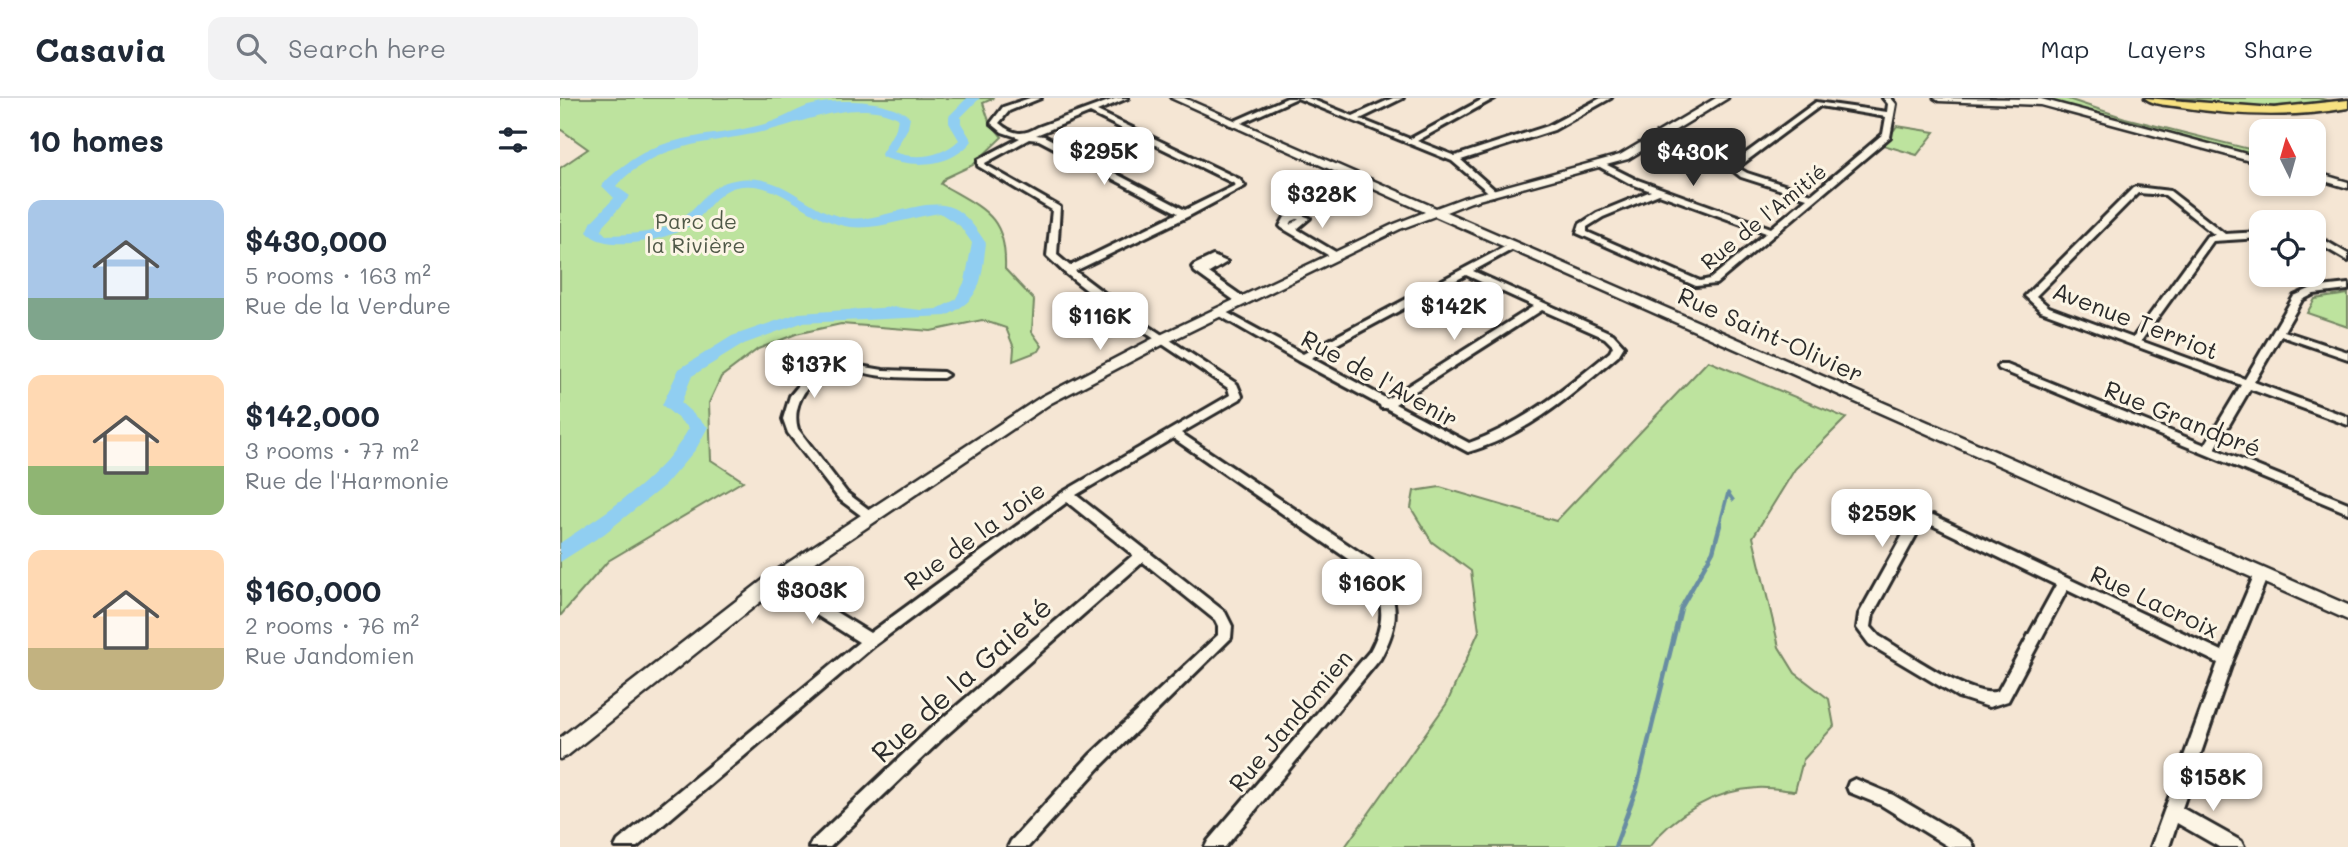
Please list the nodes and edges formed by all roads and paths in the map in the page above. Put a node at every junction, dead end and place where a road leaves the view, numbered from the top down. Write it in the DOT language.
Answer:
graph roads {
  1 [pos="1037,98"];
  2 [pos="1124,98"];
  3 [pos="1176,98"];
  4 [pos="1293,98"];
  5 [pos="1301,98"];
  6 [pos="1399,98"];
  7 [pos="1491,98"];
  8 [pos="1607,98"];
  9 [pos="1723,98"];
  10 [pos="1887,98"];
  11 [pos="1939,98"];
  12 [pos="2151,98"];
  13 [pos="2344,102"];
  14 [pos="1091,111"];
  15 [pos="1890,116"];
  16 [pos="1353,120"];
  17 [pos="1232,124"];
  18 [pos="1026,137"];
  19 [pos="1410,142"];
  20 [pos="2249,158"];
  21 [pos="1455,159"];
  22 [pos="1602,165"];
  23 [pos="2326,179"];
  24 [pos="2348,185"];
  25 [pos="1658,191"];
  26 [pos="1493,193"];
  27 [pos="1814,198"];
  28 [pos="1431,212"];
  29 [pos="1186,214"];
  30 [pos="1292,229"];
  31 [pos="1772,232"];
  32 [pos="2249,235"];
  33 [pos="2222,236"];
  34 [pos="2326,244"];
  35 [pos="1512,246"];
  36 [pos="1336,256"];
  37 [pos="2348,258"];
  38 [pos="1068,271"];
  39 [pos="1466,271"];
  40 [pos="1203,274"];
  41 [pos="2348,287"];
  42 [pos="1242,301"];
  43 [pos="1541,306"];
  44 [pos="1218,312"];
  45 [pos="2278,332"];
  46 [pos="1161,340"];
  47 [pos="2134,343"];
  48 [pos="2348,356"];
  49 [pos="1302,359"];
  50 [pos="2003,367"];
  51 [pos="943,375"];
  52 [pos="2246,385"];
  53 [pos="1385,405"];
  54 [pos="2348,421"];
  55 [pos="1173,433"];
  56 [pos="2208,450"];
  57 [pos="1067,495"];
  58 [pos="2348,508"];
  59 [pos="870,517"];
  60 [pos="1143,554"];
  61 [pos="2261,575"];
  62 [pos="774,581"];
  63 [pos="2064,583"];
  64 [pos="2348,613"];
  65 [pos="870,641"];
  66 [pos="2226,660"];
  67 [pos="560,750"];
  68 [pos="1855,787"];
  69 [pos="2173,812"];
  70 [pos="624,847"];
  71 [pos="818,847"];
  72 [pos="1017,847"];
  73 [pos="1214,847"];
  74 [pos="1965,847"];
  75 [pos="2160,847"];
  76 [pos="2235,847"];
  1 -- 18 [label="street"];
  2 -- 14 [label="street"];
  3 -- 17 [label="street, Rue Saint-Olivier"];
  4 -- 17 [label="street"];
  5 -- 16 [label="street"];
  6 -- 16 [label="street"];
  7 -- 19 [label="street"];
  8 -- 21 [label="street"];
  9 -- 22 [label="street"];
  10 -- 15 [label="street"];
  11 -- 20 [label="street"];
  12 -- 13 [label="highway"];
  14 -- 18 [label="street"];
  14 -- 29 [label="street"];
  15 -- 27 [label="street, Rue de l'Amitié"];
  15 -- 27 [label="street"];
  16 -- 19 [label="street"];
  17 -- 28 [label="street, Rue Saint-Olivier"];
  18 -- 29 [label="street"];
  18 -- 38 [label="street"];
  19 -- 21 [label="street"];
  21 -- 26 [label="street"];
  22 -- 25 [label="street"];
  22 -- 26 [label="street"];
  23 -- 24 [label="street"];
  25 -- 31 [label="street"];
  25 -- 31 [label="street, Rue de l'Amitié"];
  26 -- 28 [label="street"];
  27 -- 31 [label="street, Rue de l'Amitié"];
  28 -- 35 [label="street, Rue Saint-Olivier"];
  28 -- 36 [label="street"];
  29 -- 38 [label="street"];
  30 -- 36 [label="street"];
  32 -- 33 [label="street"];
  33 -- 47 [label="street"];
  33 -- 47 [label="street, Avenue Terriot"];
  34 -- 37 [label="street"];
  35 -- 39 [label="street"];
  35 -- 61 [label="street, Rue Saint-Olivier"];
  36 -- 42 [label="street"];
  38 -- 46 [label="street"];
  39 -- 43 [label="street, Rue de l'Avenir"];
  39 -- 49 [label="street"];
  40 -- 42 [label="street"];
  41 -- 45 [label="street"];
  42 -- 44 [label="street"];
  43 -- 53 [label="street"];
  43 -- 53 [label="street, Rue de l'Avenir"];
  44 -- 46 [label="street"];
  44 -- 49 [label="street, Rue de l'Avenir"];
  45 -- 48 [label="street"];
  45 -- 52 [label="street"];
  46 -- 55 [label="street, Rue de la Joie"];
  46 -- 59 [label="street"];
  47 -- 52 [label="street, Avenue Terriot"];
  49 -- 53 [label="street, Rue de l'Avenir"];
  50 -- 56 [label="street, Rue Grandpré"];
  51 -- 59 [label="street"];
  52 -- 54 [label="street, Avenue Terriot"];
  52 -- 56 [label="street"];
  55 -- 57 [label="street, Rue de la Joie"];
  55 -- 73 [label="street, Rue Jandomien"];
  56 -- 58 [label="street, Rue Grandpré"];
  57 -- 60 [label="street"];
  57 -- 65 [label="street, Rue de la Joie"];
  59 -- 62 [label="street"];
  60 -- 71 [label="street, Rue de la Gaieté"];
  60 -- 72 [label="street"];
  61 -- 64 [label="street, Rue Saint-Olivier"];
  61 -- 66 [label="street"];
  62 -- 65 [label="street"];
  62 -- 67 [label="street"];
  63 -- 63 [label="street, Rue Lacroix"];
  63 -- 66 [label="street, Rue Lacroix"];
  65 -- 70 [label="street, Rue de la Joie"];
  66 -- 69 [label="street"];
  68 -- 74 [label="street"];
  69 -- 75 [label="street"];
  69 -- 76 [label="street"];
}
